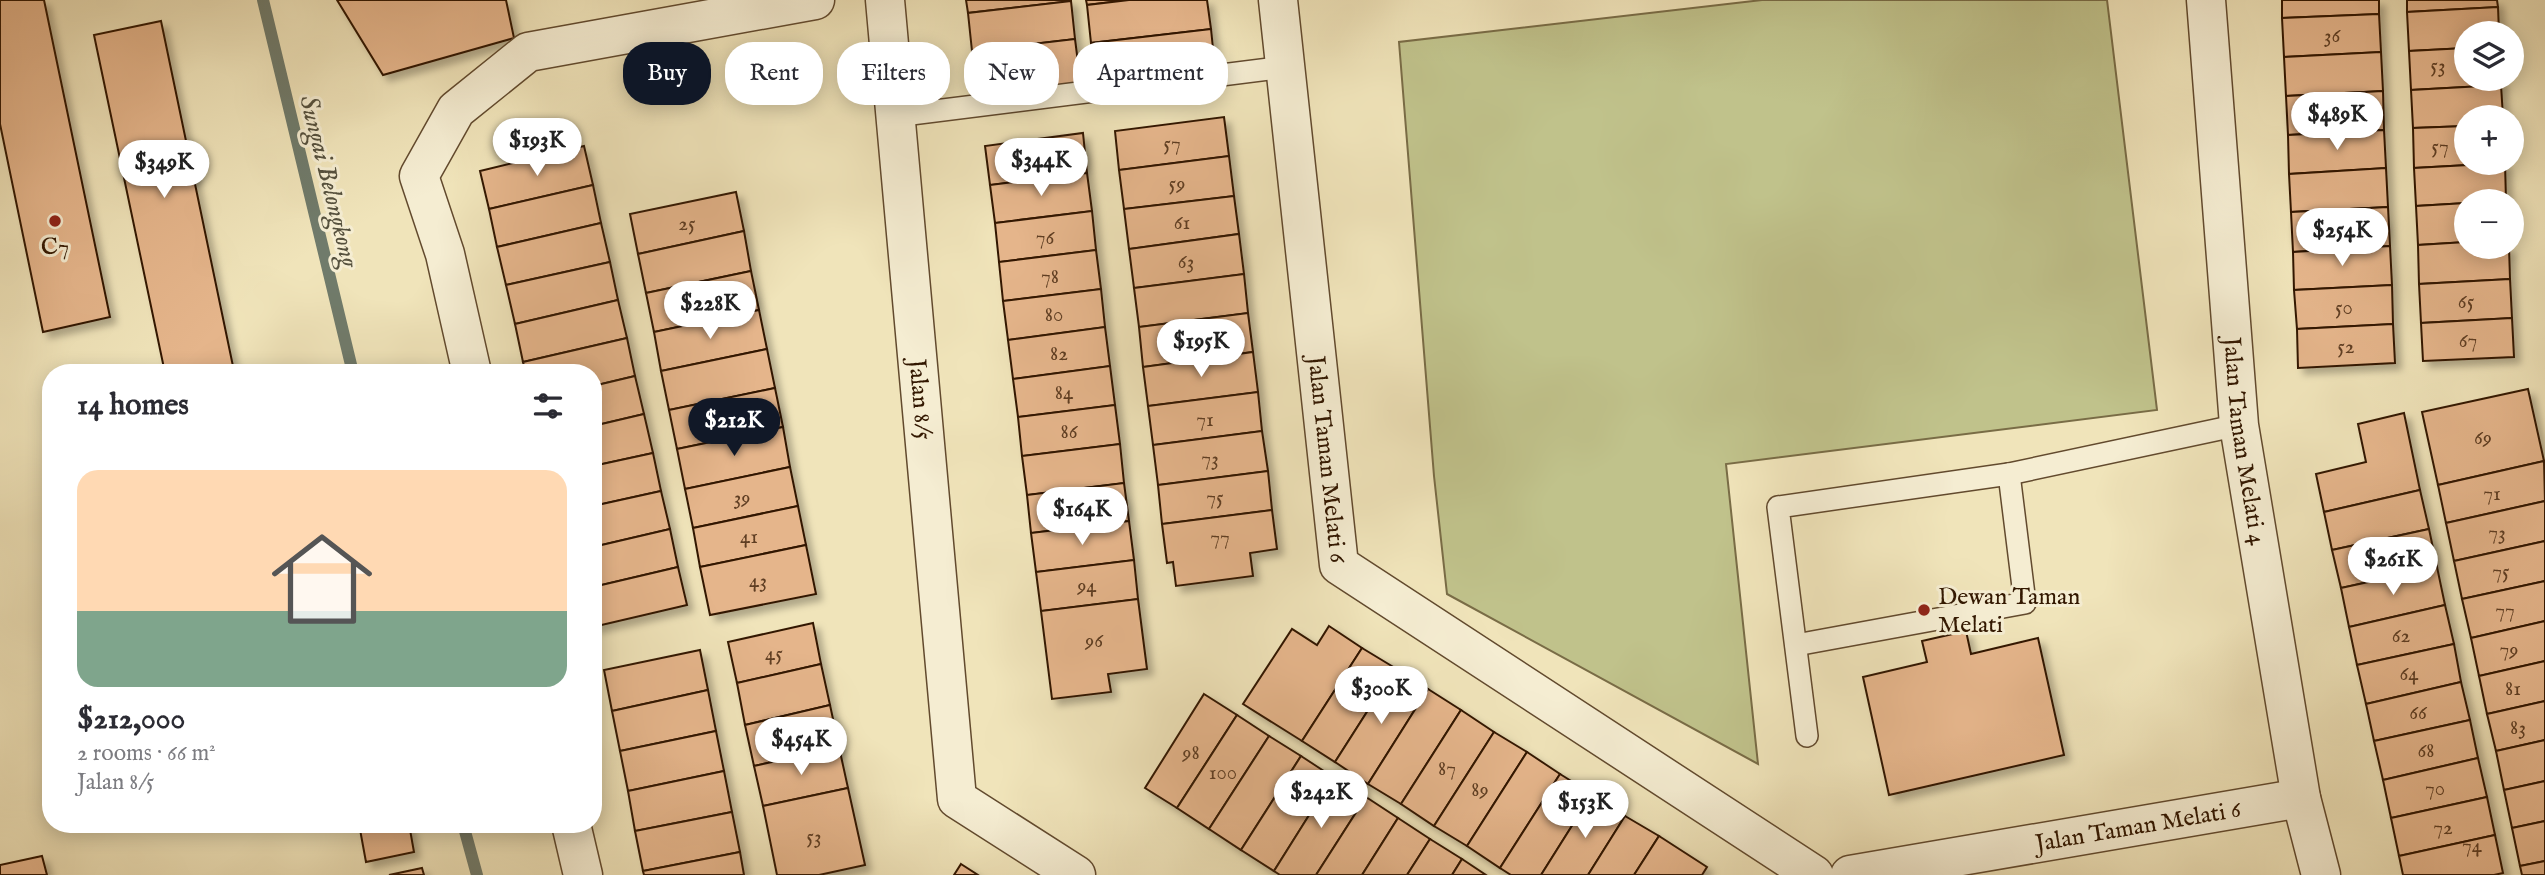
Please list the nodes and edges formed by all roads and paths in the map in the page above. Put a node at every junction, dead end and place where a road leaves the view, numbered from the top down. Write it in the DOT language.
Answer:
graph roads {
  1 [pos="815,0"];
  2 [pos="885,0"];
  3 [pos="1278,0"];
  4 [pos="2206,0"];
  5 [pos="1285,67"];
  6 [pos="895,116"];
  7 [pos="470,364"];
  8 [pos="2239,425"];
  9 [pos="2009,474"];
  10 [pos="1796,645"];
  11 [pos="1807,736"];
  12 [pos="2301,798"];
  13 [pos="573,833"];
  14 [pos="583,875"];
  15 [pos="1076,875"];
  16 [pos="1814,875"];
  17 [pos="1850,875"];
  18 [pos="2321,875"];
  1 -- 7 [label="street"];
  2 -- 6 [label="street, Jalan 8/5"];
  3 -- 5 [label="street, Jalan Taman Melati 6"];
  4 -- 8 [label="street, Jalan Taman Melati 4"];
  5 -- 6 [label="lane"];
  5 -- 16 [label="street, Jalan Taman Melati 6"];
  6 -- 15 [label="street, Jalan 8/5"];
  8 -- 9 [label="lane"];
  8 -- 12 [label="street, Jalan Taman Melati 4"];
  9 -- 10 [label="lane"];
  9 -- 10 [label="lane"];
  10 -- 11 [label="lane"];
  12 -- 17 [label="street, Jalan Taman Melati 6"];
  12 -- 18 [label="street, Jalan Taman Melati 4"];
  13 -- 14 [label="street"];
}
